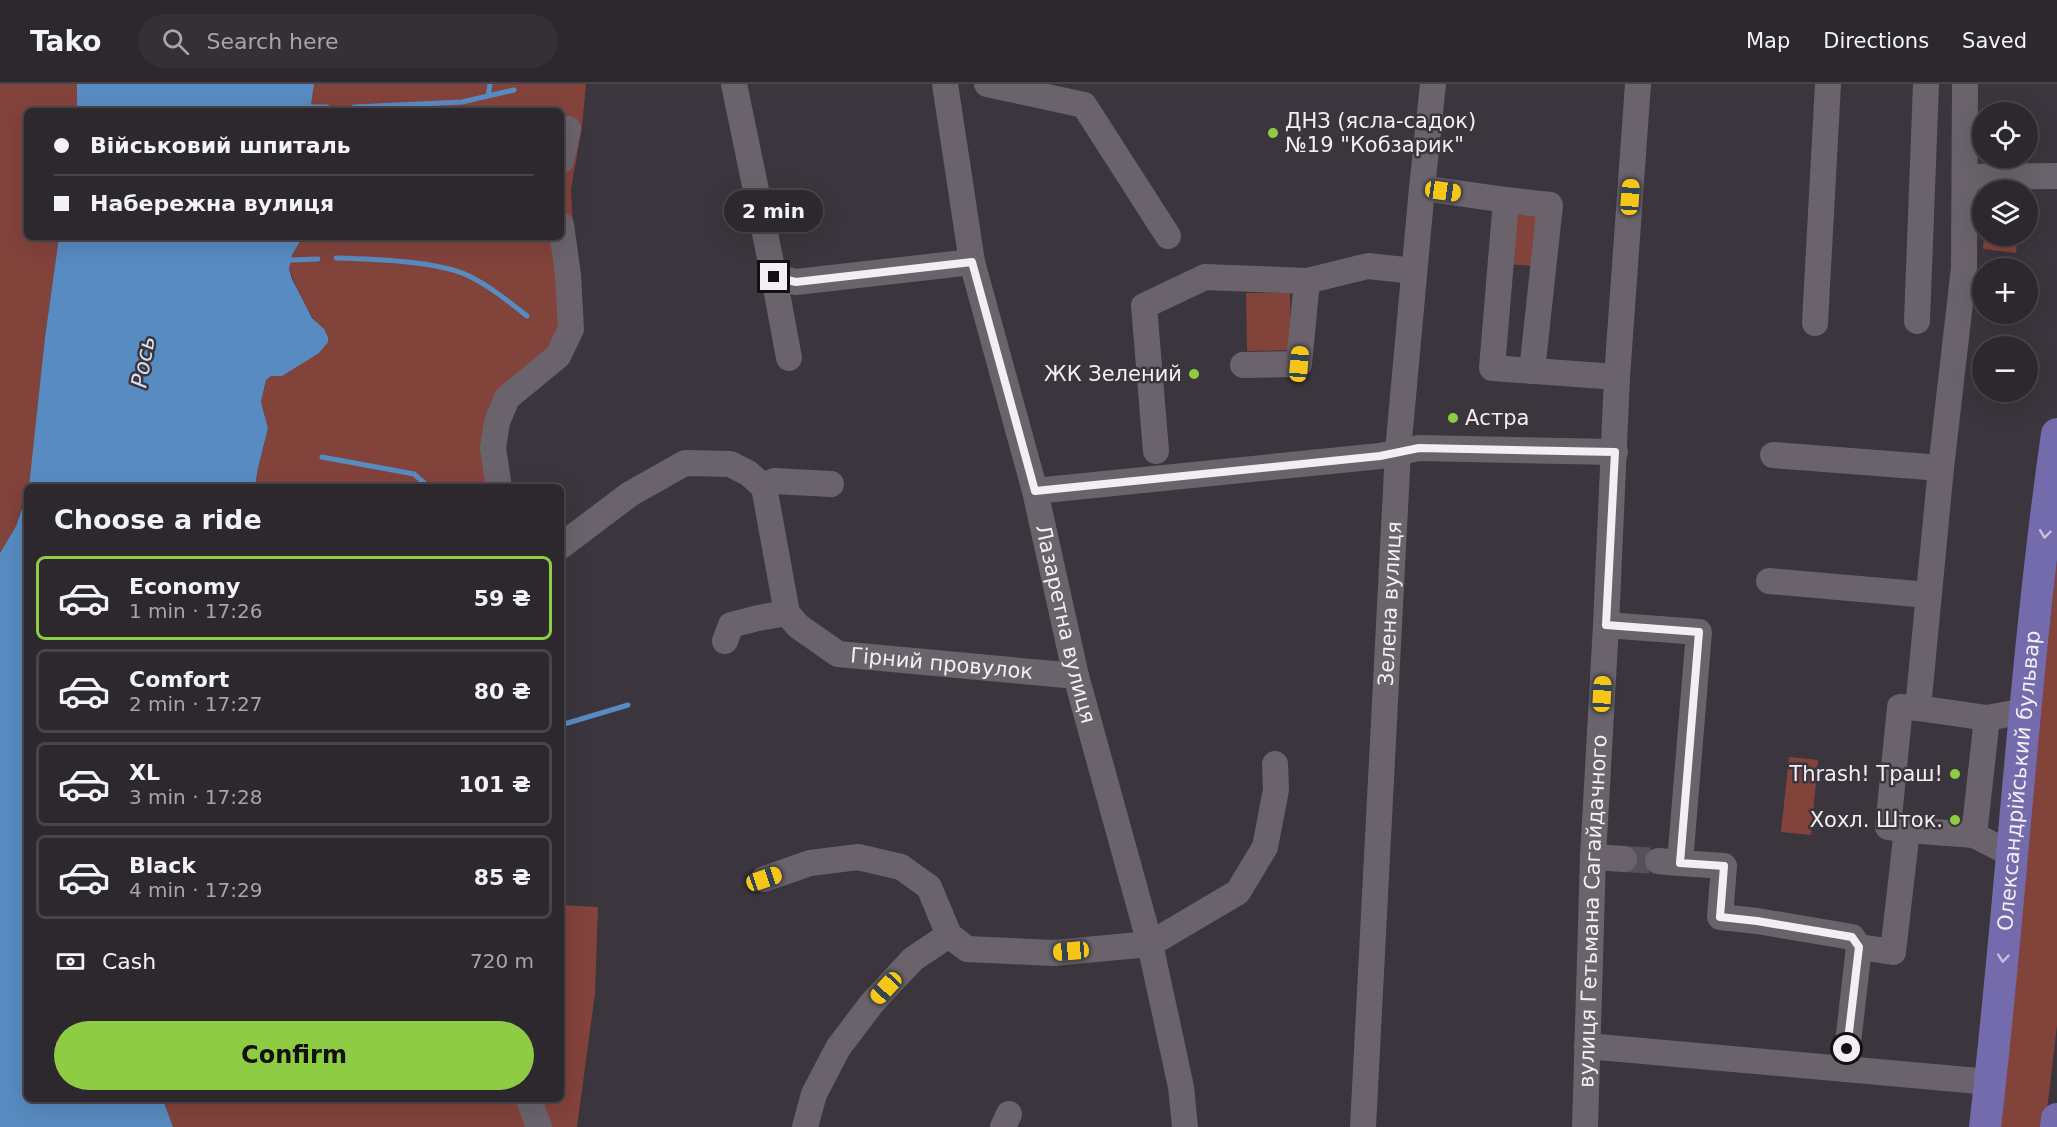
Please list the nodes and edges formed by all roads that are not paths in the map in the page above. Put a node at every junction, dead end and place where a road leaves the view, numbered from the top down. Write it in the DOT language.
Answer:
graph roads {
  1 [pos="734,84"];
  2 [pos="945,84"];
  3 [pos="987,84"];
  4 [pos="1433,84"];
  5 [pos="1638,84"];
  6 [pos="1828,84"];
  7 [pos="1926,84"];
  8 [pos="1965,84"];
  9 [pos="568,129"];
  10 [pos="564,147"];
  11 [pos="2057,176"];
  12 [pos="1966,177"];
  13 [pos="1422,188"];
  14 [pos="1506,200"];
  15 [pos="1168,236"];
  16 [pos="563,240"];
  17 [pos="972,262"];
  18 [pos="1414,271"];
  19 [pos="774,277"];
  20 [pos="1307,281"];
  21 [pos="1917,321"];
  22 [pos="1815,323"];
  23 [pos="789,358"];
  24 [pos="1243,365"];
  25 [pos="1532,372"];
  26 [pos="1617,377"];
  27 [pos="2056,442"];
  28 [pos="1156,451"];
  29 [pos="1398,451"];
  30 [pos="1615,452"];
  31 [pos="1773,454"];
  32 [pos="1941,468"];
  33 [pos="499,484"];
  34 [pos="831,484"];
  35 [pos="764,487"];
  36 [pos="1035,491"];
  37 [pos="564,544"];
  38 [pos="1769,581"];
  39 [pos="1928,595"];
  40 [pos="787,613"];
  41 [pos="1606,625"];
  42 [pos="725,641"];
  43 [pos="1076,676"];
  44 [pos="1918,708"];
  45 [pos="2025,711"];
  46 [pos="1987,718"];
  47 [pos="1275,764"];
  48 [pos="1907,830"];
  49 [pos="1974,835"];
  50 [pos="2013,855"];
  51 [pos="1593,857"];
  52 [pos="1624,859"];
  53 [pos="764,879"];
  54 [pos="949,935"];
  55 [pos="1150,944"];
  56 [pos="1859,947"];
  57 [pos="1587,1046"];
  58 [pos="1845,1069"];
  59 [pos="1990,1082"];
  60 [pos="530,1102"];
  61 [pos="2057,1119"];
  62 [pos="539,1127"];
  63 [pos="805,1127"];
  64 [pos="1185,1127"];
  65 [pos="1364,1127"];
  66 [pos="1585,1127"];
  67 [pos="1985,1127"];
  68 [pos="2056,1127"];
  1 -- 19 [label="street"];
  2 -- 17 [label="street, Лазаретна вулиця"];
  3 -- 15 [label="street"];
  4 -- 13 [label="street, Зелена вулиця"];
  5 -- 26 [label="street, вулиця Гетьмана Сагайдачного"];
  6 -- 22 [label="street"];
  7 -- 21 [label="street"];
  8 -- 12 [label="street"];
  9 -- 10 [label="street"];
  11 -- 12 [label="street"];
  12 -- 32 [label="street"];
  13 -- 14 [label="street"];
  13 -- 18 [label="street, Зелена вулиця"];
  14 -- 25 [label="street"];
  14 -- 25 [label="street"];
  16 -- 33 [label="street"];
  17 -- 19 [label="street"];
  17 -- 36 [label="street, Лазаретна вулиця"];
  18 -- 20 [label="street"];
  18 -- 29 [label="street, Зелена вулиця"];
  19 -- 23 [label="street"];
  20 -- 24 [label="street"];
  20 -- 28 [label="street"];
  25 -- 26 [label="street"];
  26 -- 30 [label="street, вулиця Гетьмана Сагайдачного"];
  27 -- 45 [label="main road, Олександрійський бульвар, one-way"];
  29 -- 30 [label="street"];
  29 -- 36 [label="street"];
  29 -- 65 [label="street, Зелена вулиця"];
  30 -- 41 [label="street, вулиця Гетьмана Сагайдачного"];
  31 -- 32 [label="street"];
  32 -- 39 [label="street"];
  34 -- 35 [label="street"];
  35 -- 37 [label="street"];
  35 -- 40 [label="street"];
  36 -- 43 [label="street, Лазаретна вулиця"];
  38 -- 39 [label="street"];
  39 -- 44 [label="street"];
  40 -- 42 [label="street"];
  40 -- 43 [label="street, Гірний провулок"];
  41 -- 51 [label="street, вулиця Гетьмана Сагайдачного"];
  41 -- 56 [label="street"];
  43 -- 55 [label="street, Лазаретна вулиця"];
  44 -- 46 [label="street"];
  44 -- 48 [label="street"];
  45 -- 46 [label="street"];
  45 -- 50 [label="main road, Олександрійський бульвар"];
  46 -- 49 [label="street"];
  47 -- 55 [label="street"];
  48 -- 49 [label="street"];
  48 -- 56 [label="street"];
  49 -- 50 [label="street"];
  50 -- 59 [label="main road, Олександрійський бульвар, one-way"];
  51 -- 52 [label="street"];
  51 -- 57 [label="street, вулиця Гетьмана Сагайдачного"];
  53 -- 54 [label="street"];
  54 -- 55 [label="street"];
  54 -- 63 [label="street"];
  55 -- 64 [label="street, Лазаретна вулиця"];
  56 -- 58 [label="street"];
  57 -- 58 [label="street"];
  57 -- 66 [label="street, вулиця Гетьмана Сагайдачного"];
  58 -- 59 [label="street"];
  59 -- 67 [label="main road, Олександрійський бульвар"];
  60 -- 62 [label="street"];
  61 -- 68 [label="main road"];
}
